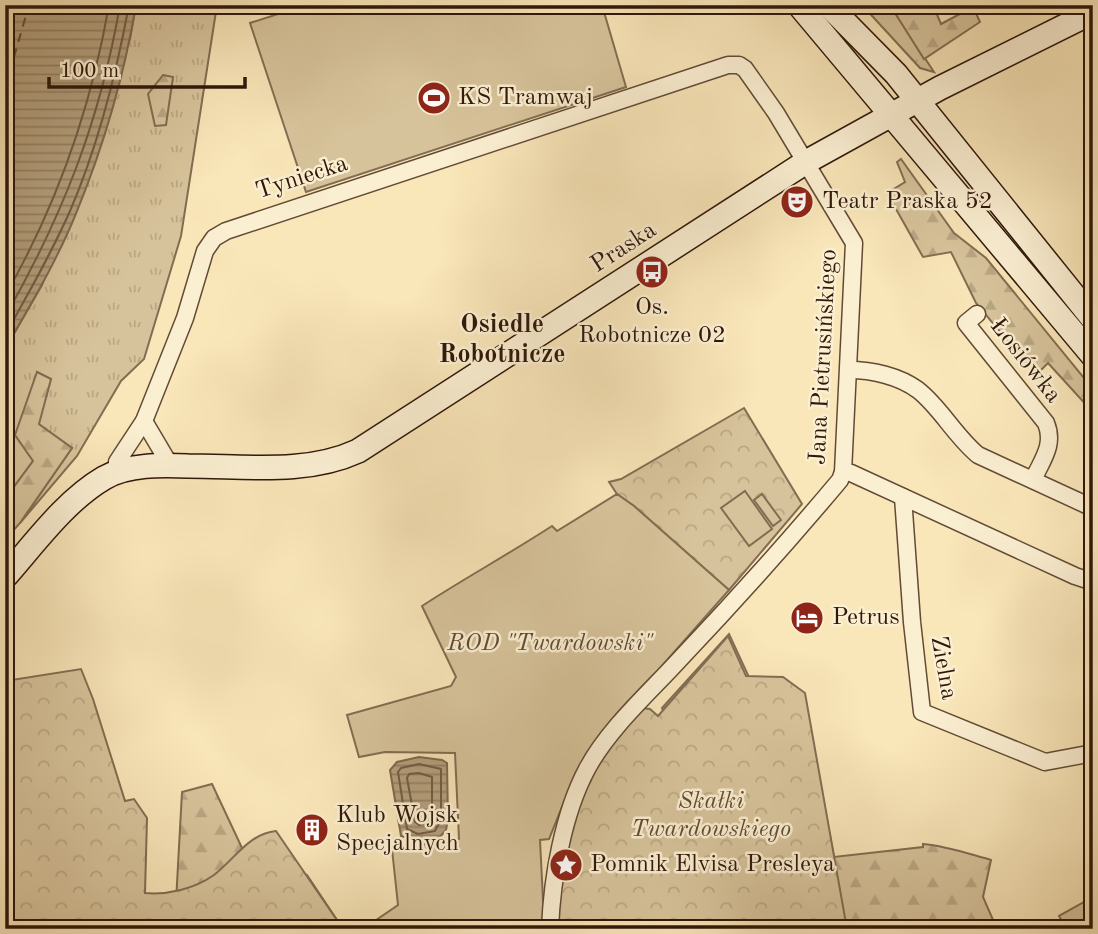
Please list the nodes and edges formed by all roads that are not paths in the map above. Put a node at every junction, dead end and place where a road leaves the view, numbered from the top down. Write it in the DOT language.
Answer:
graph roads {
  1 [pos="799,5"];
  2 [pos="828,5"];
  3 [pos="1093,12"];
  4 [pos="917,100"];
  5 [pos="776,113"];
  6 [pos="892,114"];
  7 [pos="806,162"];
  8 [pos="977,314"];
  9 [pos="1093,319"];
  10 [pos="1093,356"];
  11 [pos="849,370"];
  12 [pos="144,421"];
  13 [pos="170,465"];
  14 [pos="117,472"];
  15 [pos="843,472"];
  16 [pos="1033,480"];
  17 [pos="903,497"];
  18 [pos="1093,508"];
  19 [pos="5,577"];
  20 [pos="1093,582"];
  21 [pos="1093,753"];
  22 [pos="550,929"];
  1 -- 6 [label="street"];
  2 -- 4 [label="street"];
  3 -- 4 [label="street, Praska"];
  4 -- 6 [label="street, Praska"];
  4 -- 9 [label="street"];
  5 -- 7 [label="street, Jana Pietrusińskiego"];
  5 -- 12 [label="street, Tyniecka"];
  6 -- 7 [label="street, Praska"];
  6 -- 10 [label="street"];
  7 -- 11 [label="street, Jana Pietrusińskiego"];
  7 -- 13 [label="street, Praska"];
  8 -- 16 [label="street, Łosiówka"];
  11 -- 15 [label="street, Jana Pietrusińskiego"];
  11 -- 16 [label="street"];
  12 -- 13 [label="street"];
  12 -- 14 [label="street, Tyniecka"];
  13 -- 14 [label="street, Praska"];
  14 -- 19 [label="street"];
  15 -- 17 [label="street"];
  15 -- 22 [label="street, Jana Pietrusińskiego"];
  16 -- 18 [label="street"];
  17 -- 20 [label="street"];
  17 -- 21 [label="street, Zielna"];
}
